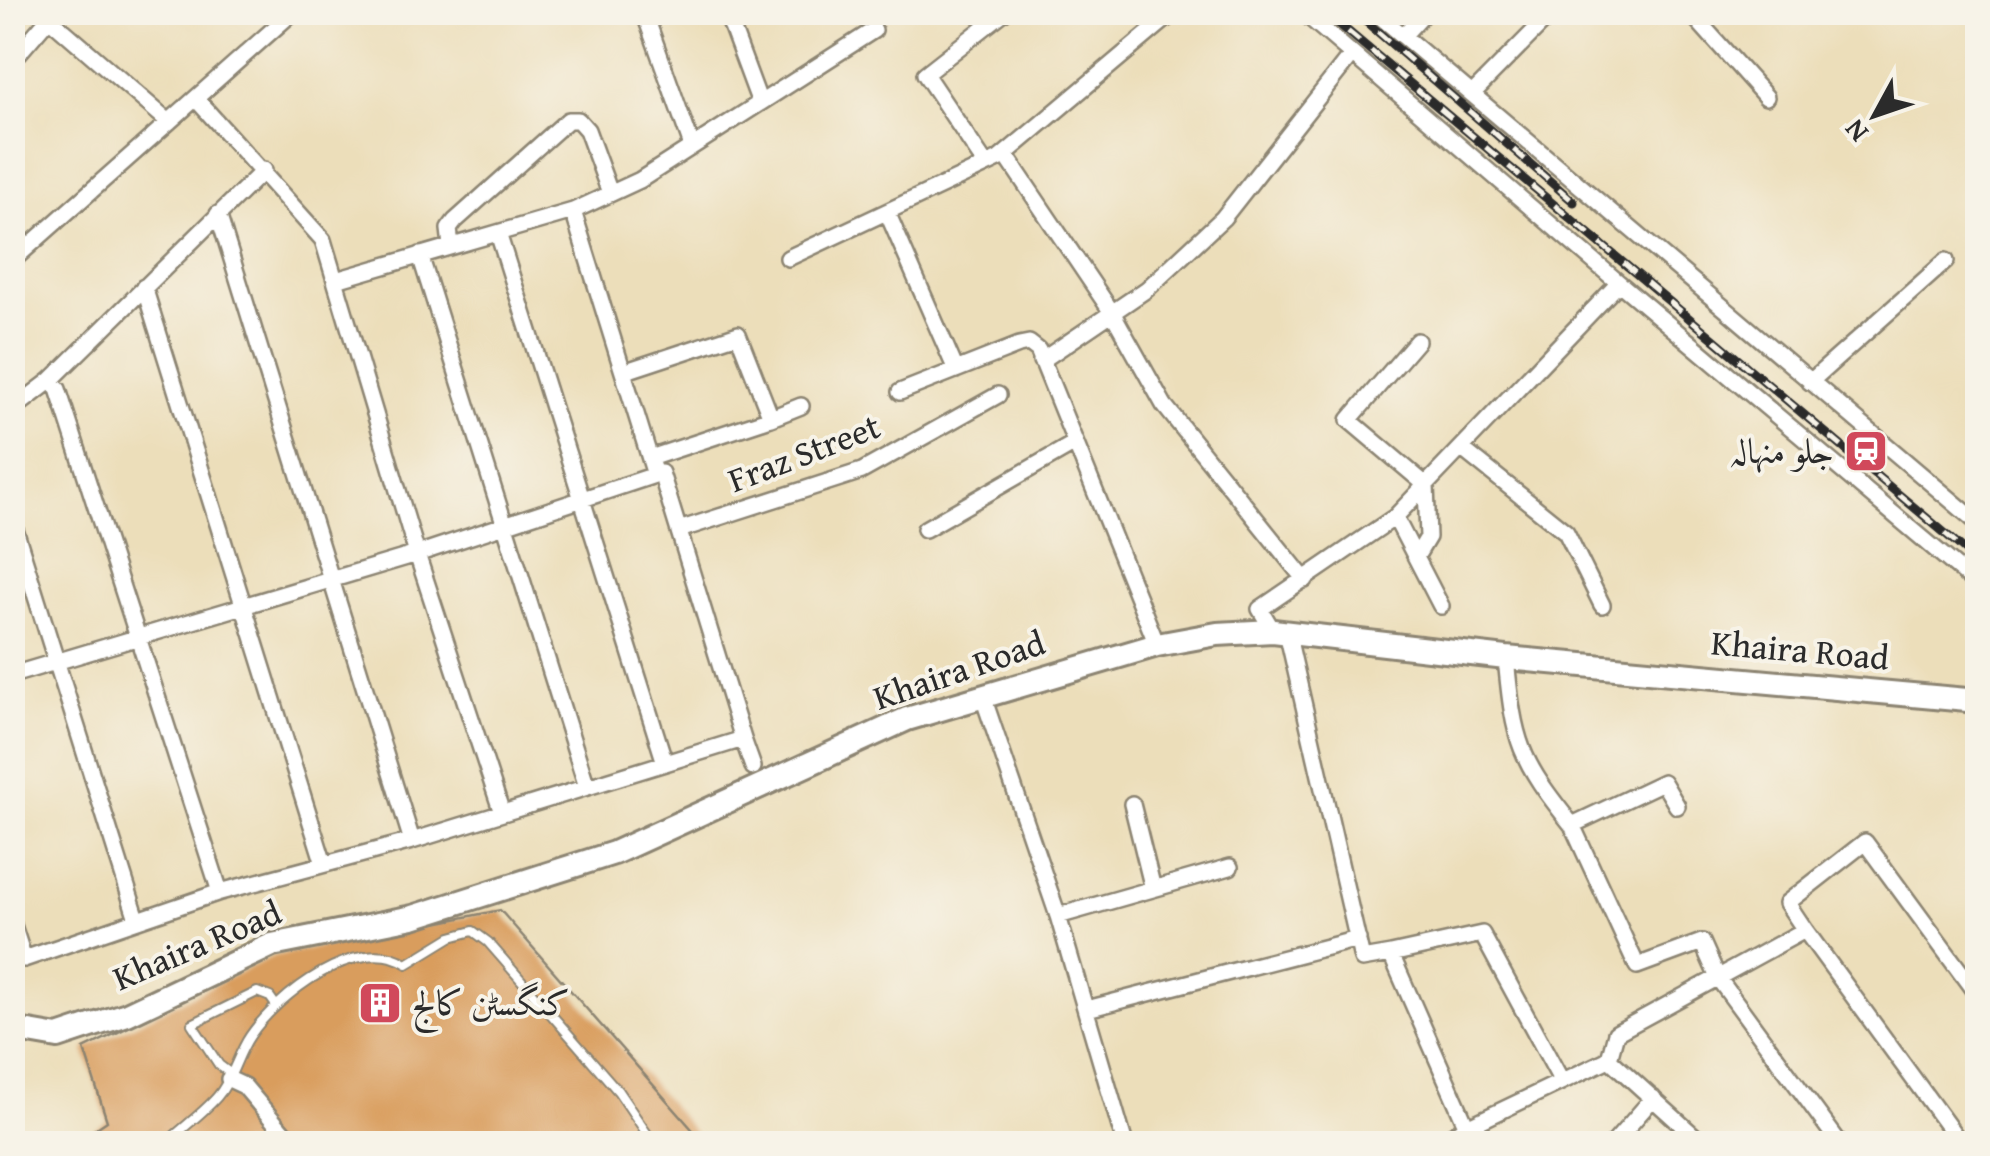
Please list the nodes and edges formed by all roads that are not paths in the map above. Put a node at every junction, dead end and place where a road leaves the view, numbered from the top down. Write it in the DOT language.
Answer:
graph roads {
  1 [pos="294,12"];
  2 [pos="644,12"];
  3 [pos="1004,12"];
  4 [pos="1174,12"];
  5 [pos="1303,12"];
  6 [pos="1375,12"];
  7 [pos="1425,12"];
  8 [pos="1553,12"];
  9 [pos="1690,12"];
  10 [pos="728,13"];
  11 [pos="874,30"];
  12 [pos="1403,36"];
  13 [pos="1352,54"];
  14 [pos="12,61"];
  15 [pos="1472,94"];
  16 [pos="1766,96"];
  17 [pos="197,100"];
  18 [pos="760,103"];
  19 [pos="169,122"];
  20 [pos="692,146"];
  21 [pos="1005,154"];
  22 [pos="986,166"];
  23 [pos="264,170"];
  24 [pos="610,192"];
  25 [pos="572,211"];
  26 [pos="887,212"];
  27 [pos="218,214"];
  28 [pos="498,233"];
  29 [pos="451,246"];
  30 [pos="420,256"];
  31 [pos="788,258"];
  32 [pos="12,261"];
  33 [pos="1946,261"];
  34 [pos="336,280"];
  35 [pos="1619,282"];
  36 [pos="144,286"];
  37 [pos="1113,314"];
  38 [pos="1416,342"];
  39 [pos="1041,361"];
  40 [pos="956,370"];
  41 [pos="623,372"];
  42 [pos="50,381"];
  43 [pos="1810,382"];
  44 [pos="900,392"];
  45 [pos="998,395"];
  46 [pos="801,406"];
  47 [pos="12,410"];
  48 [pos="771,418"];
  49 [pos="1075,443"];
  50 [pos="1461,448"];
  51 [pos="650,458"];
  52 [pos="656,475"];
  53 [pos="1426,485"];
  54 [pos="584,499"];
  55 [pos="1395,517"];
  56 [pos="12,520"];
  57 [pos="1978,523"];
  58 [pos="505,526"];
  59 [pos="926,529"];
  60 [pos="679,530"];
  61 [pos="417,554"];
  62 [pos="1416,557"];
  63 [pos="1305,580"];
  64 [pos="331,581"];
  65 [pos="1978,586"];
  66 [pos="244,604"];
  67 [pos="1602,605"];
  68 [pos="1441,606"];
  69 [pos="1280,631"];
  70 [pos="135,636"];
  71 [pos="1157,645"];
  72 [pos="1506,658"];
  73 [pos="58,661"];
  74 [pos="12,676"];
  75 [pos="982,694"];
  76 [pos="1978,700"];
  77 [pos="743,739"];
  78 [pos="665,763"];
  79 [pos="753,767"];
  80 [pos="587,787"];
  81 [pos="1132,804"];
  82 [pos="1677,806"];
  83 [pos="502,813"];
  84 [pos="1572,826"];
  85 [pos="412,840"];
  86 [pos="324,864"];
  87 [pos="1230,868"];
  88 [pos="1153,889"];
  89 [pos="220,892"];
  90 [pos="1058,916"];
  91 [pos="137,919"];
  92 [pos="12,922"];
  93 [pos="1805,930"];
  94 [pos="1358,938"];
  95 [pos="1390,954"];
  96 [pos="1718,978"];
  97 [pos="1978,996"];
  98 [pos="275,1004"];
  99 [pos="1087,1009"];
  100 [pos="12,1030"];
  101 [pos="1609,1058"];
  102 [pos="230,1076"];
  103 [pos="1561,1080"];
  104 [pos="1652,1098"];
  105 [pos="1467,1127"];
  106 [pos="165,1144"];
  107 [pos="293,1144"];
  108 [pos="654,1144"];
  109 [pos="1125,1144"];
  110 [pos="1437,1144"];
  111 [pos="1613,1144"];
  112 [pos="1704,1144"];
  113 [pos="1840,1144"];
  114 [pos="1962,1144"];
  1 -- 17 [label="street"];
  2 -- 20 [label="street"];
  3 -- 22 [label="street"];
  4 -- 21 [label="street"];
  5 -- 13 [label="street"];
  6 -- 12 [label="street"];
  7 -- 12 [label="street"];
  8 -- 15 [label="street"];
  9 -- 16 [label="street"];
  10 -- 18 [label="street"];
  11 -- 18 [label="street"];
  12 -- 15 [label="street"];
  13 -- 35 [label="street"];
  13 -- 37 [label="street"];
  14 -- 19 [label="street"];
  15 -- 43 [label="street"];
  17 -- 19 [label="street"];
  17 -- 23 [label="street"];
  18 -- 20 [label="street"];
  19 -- 32 [label="street"];
  20 -- 24 [label="street"];
  21 -- 22 [label="street"];
  21 -- 37 [label="street"];
  22 -- 26 [label="street"];
  23 -- 27 [label="street"];
  23 -- 34 [label="street"];
  24 -- 25 [label="street"];
  24 -- 29 [label="street"];
  25 -- 28 [label="street"];
  25 -- 41 [label="street"];
  26 -- 31 [label="street"];
  26 -- 40 [label="street"];
  27 -- 36 [label="street"];
  27 -- 64 [label="street"];
  28 -- 29 [label="street"];
  28 -- 54 [label="street"];
  29 -- 30 [label="street"];
  30 -- 34 [label="street"];
  30 -- 58 [label="street"];
  33 -- 43 [label="street"];
  34 -- 61 [label="street"];
  35 -- 50 [label="street"];
  35 -- 65 [label="street"];
  36 -- 42 [label="street"];
  36 -- 66 [label="street"];
  37 -- 39 [label="street"];
  37 -- 63 [label="street"];
  38 -- 53 [label="street"];
  39 -- 40 [label="street"];
  39 -- 49 [label="street"];
  40 -- 44 [label="street"];
  41 -- 48 [label="street"];
  41 -- 51 [label="street"];
  42 -- 47 [label="street"];
  42 -- 70 [label="street"];
  43 -- 57 [label="street"];
  45 -- 60 [label="street, Fraz Street"];
  46 -- 48 [label="street"];
  48 -- 51 [label="street"];
  49 -- 59 [label="street"];
  49 -- 71 [label="street"];
  50 -- 53 [label="street"];
  50 -- 67 [label="street"];
  51 -- 52 [label="street"];
  52 -- 54 [label="street"];
  52 -- 60 [label="street"];
  53 -- 55 [label="street"];
  53 -- 62 [label="street"];
  54 -- 58 [label="street"];
  54 -- 78 [label="street"];
  55 -- 62 [label="street"];
  55 -- 63 [label="street"];
  56 -- 73 [label="street"];
  58 -- 61 [label="street"];
  58 -- 80 [label="street"];
  60 -- 77 [label="street"];
  61 -- 64 [label="street"];
  61 -- 83 [label="street"];
  62 -- 68 [label="street"];
  63 -- 69 [label="street"];
  64 -- 66 [label="street"];
  64 -- 85 [label="street"];
  66 -- 70 [label="street"];
  66 -- 86 [label="street"];
  69 -- 71 [label="street, Khaira Road"];
  69 -- 72 [label="street, Khaira Road"];
  69 -- 94 [label="street"];
  70 -- 73 [label="street"];
  70 -- 89 [label="street"];
  71 -- 75 [label="street, Khaira Road"];
  72 -- 76 [label="street, Khaira Road"];
  72 -- 84 [label="street"];
  73 -- 74 [label="street"];
  73 -- 91 [label="street"];
  75 -- 90 [label="street"];
  75 -- 100 [label="street, Khaira Road"];
  77 -- 78 [label="street"];
  77 -- 79 [label="street"];
  78 -- 80 [label="street"];
  80 -- 83 [label="street"];
  81 -- 88 [label="street"];
  82 -- 84 [label="street"];
  83 -- 85 [label="street"];
  84 -- 96 [label="street"];
  85 -- 86 [label="street"];
  86 -- 89 [label="street"];
  87 -- 88 [label="street"];
  88 -- 90 [label="street"];
  89 -- 91 [label="street"];
  90 -- 99 [label="street"];
  91 -- 92 [label="street"];
  93 -- 96 [label="street"];
  93 -- 97 [label="street"];
  93 -- 114 [label="street"];
  94 -- 95 [label="street"];
  94 -- 99 [label="street"];
  95 -- 103 [label="street"];
  95 -- 105 [label="street"];
  96 -- 101 [label="street"];
  96 -- 113 [label="street"];
  98 -- 102 [label="lane"];
  98 -- 102 [label="lane"];
  98 -- 108 [label="lane"];
  99 -- 109 [label="street"];
  101 -- 103 [label="street"];
  101 -- 104 [label="street"];
  102 -- 106 [label="lane"];
  102 -- 107 [label="street"];
  103 -- 105 [label="street"];
  104 -- 111 [label="street"];
  104 -- 112 [label="street"];
  105 -- 110 [label="street"];
}
